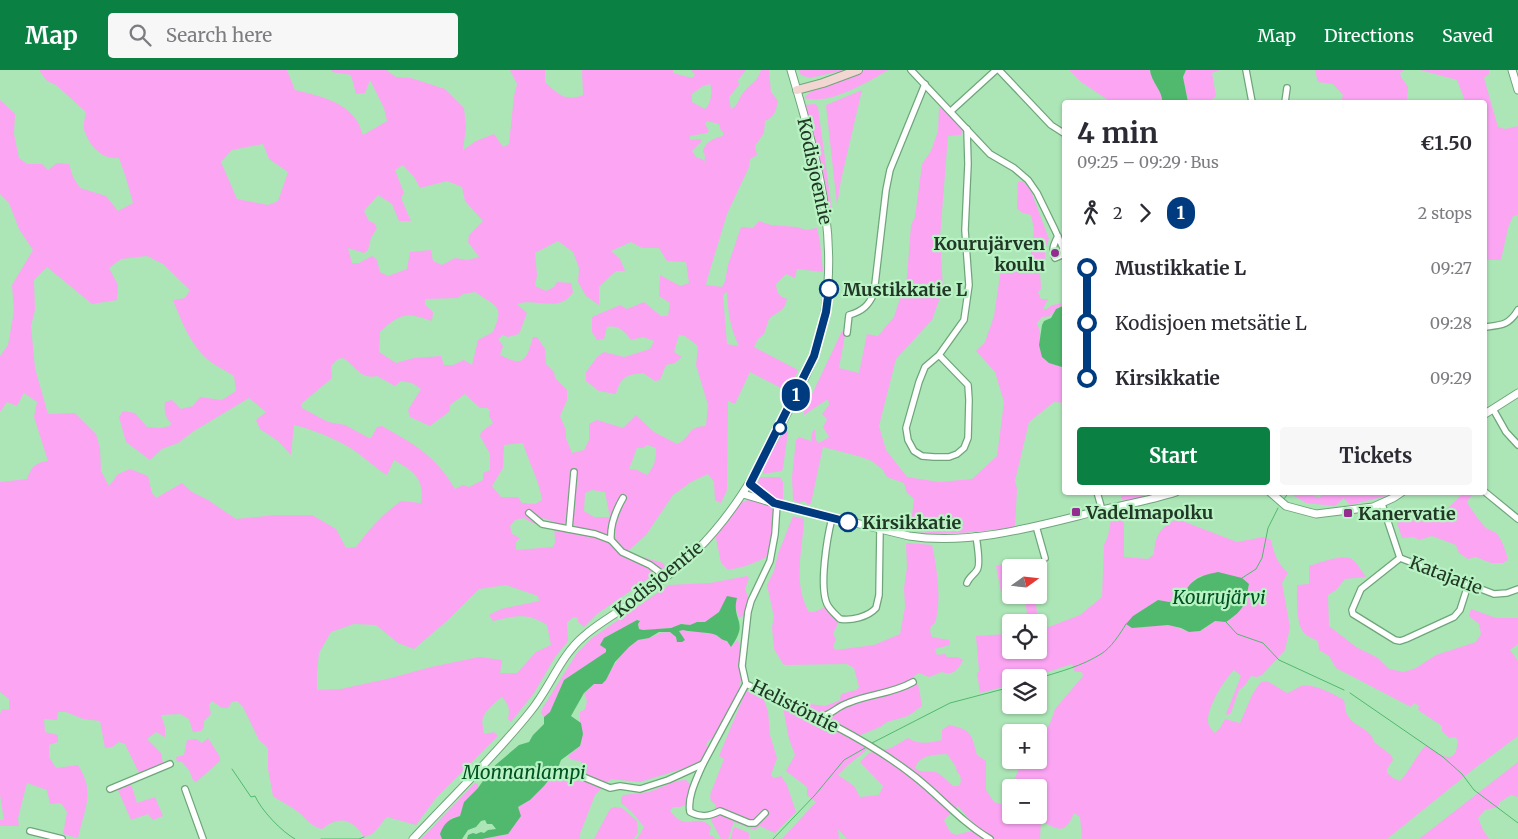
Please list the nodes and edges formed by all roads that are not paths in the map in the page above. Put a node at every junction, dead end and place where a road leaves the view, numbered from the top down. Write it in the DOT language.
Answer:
graph roads {
  1 [pos="791,70"];
  2 [pos="858,70"];
  3 [pos="912,70"];
  4 [pos="998,70"];
  5 [pos="1246,70"];
  6 [pos="1512,70"];
  7 [pos="924,84"];
  8 [pos="1287,88"];
  9 [pos="797,90"];
  10 [pos="1518,90"];
  11 [pos="1252,100"];
  12 [pos="1285,100"];
  13 [pos="951,112"];
  14 [pos="967,129"];
  15 [pos="1062,132"];
  16 [pos="1058,236"];
  17 [pos="1518,310"];
  18 [pos="1487,327"];
  19 [pos="847,332"];
  20 [pos="939,355"];
  21 [pos="1518,393"];
  22 [pos="1493,409"];
  23 [pos="1487,413"];
  24 [pos="1518,445"];
  25 [pos="574,472"];
  26 [pos="750,484"];
  27 [pos="744,494"];
  28 [pos="1487,494"];
  29 [pos="1098,495"];
  30 [pos="1163,495"];
  31 [pos="1273,495"];
  32 [pos="1397,495"];
  33 [pos="623,498"];
  34 [pos="775,504"];
  35 [pos="1382,504"];
  36 [pos="1102,510"];
  37 [pos="529,513"];
  38 [pos="832,518"];
  39 [pos="1518,519"];
  40 [pos="1036,526"];
  41 [pos="569,529"];
  42 [pos="880,529"];
  43 [pos="976,536"];
  44 [pos="611,540"];
  45 [pos="1044,558"];
  46 [pos="1400,558"];
  47 [pos="666,577"];
  48 [pos="967,583"];
  49 [pos="1468,585"];
  50 [pos="1518,589"];
  51 [pos="913,682"];
  52 [pos="746,684"];
  53 [pos="820,717"];
  54 [pos="170,764"];
  55 [pos="703,764"];
  56 [pos="580,776"];
  57 [pos="110,789"];
  58 [pos="185,789"];
  59 [pos="765,812"];
  60 [pos="30,831"];
  61 [pos="62,839"];
  62 [pos="203,839"];
  63 [pos="413,839"];
  64 [pos="990,839"];
  1 -- 9 [label="street, Kodisjoentie"];
  2 -- 9 [label="main road"];
  3 -- 7 [label="street"];
  4 -- 13 [label="street"];
  4 -- 15 [label="street"];
  5 -- 11 [label="street"];
  6 -- 10 [label="street"];
  7 -- 13 [label="street"];
  7 -- 19 [label="street"];
  8 -- 12 [label="street"];
  9 -- 26 [label="street, Kodisjoentie"];
  13 -- 14 [label="street"];
  14 -- 16 [label="street"];
  14 -- 20 [label="street"];
  17 -- 18 [label="street"];
  20 -- 20 [label="street"];
  21 -- 22 [label="street"];
  22 -- 23 [label="street"];
  22 -- 24 [label="street"];
  25 -- 41 [label="street"];
  26 -- 27 [label="street, Kodisjoentie"];
  26 -- 34 [label="street"];
  27 -- 34 [label="street"];
  27 -- 47 [label="street, Kodisjoentie"];
  28 -- 39 [label="street"];
  29 -- 36 [label="street"];
  30 -- 36 [label="street"];
  31 -- 35 [label="street"];
  32 -- 35 [label="street"];
  33 -- 44 [label="street"];
  34 -- 38 [label="street"];
  34 -- 52 [label="street, Helistöntie"];
  35 -- 46 [label="street, Katajatie"];
  36 -- 40 [label="street"];
  37 -- 41 [label="street"];
  38 -- 42 [label="street"];
  38 -- 42 [label="street"];
  40 -- 43 [label="street"];
  40 -- 45 [label="street"];
  41 -- 44 [label="street"];
  42 -- 43 [label="street"];
  43 -- 48 [label="street"];
  44 -- 47 [label="street"];
  46 -- 49 [label="street, Katajatie"];
  46 -- 49 [label="street"];
  47 -- 63 [label="street, Kodisjoentie"];
  49 -- 50 [label="street, Katajatie"];
  51 -- 53 [label="street"];
  52 -- 53 [label="street, Helistöntie"];
  52 -- 55 [label="street"];
  53 -- 64 [label="street, Helistöntie"];
  54 -- 57 [label="street"];
  55 -- 56 [label="street"];
  55 -- 59 [label="street"];
  58 -- 62 [label="street"];
  60 -- 61 [label="street"];
}
